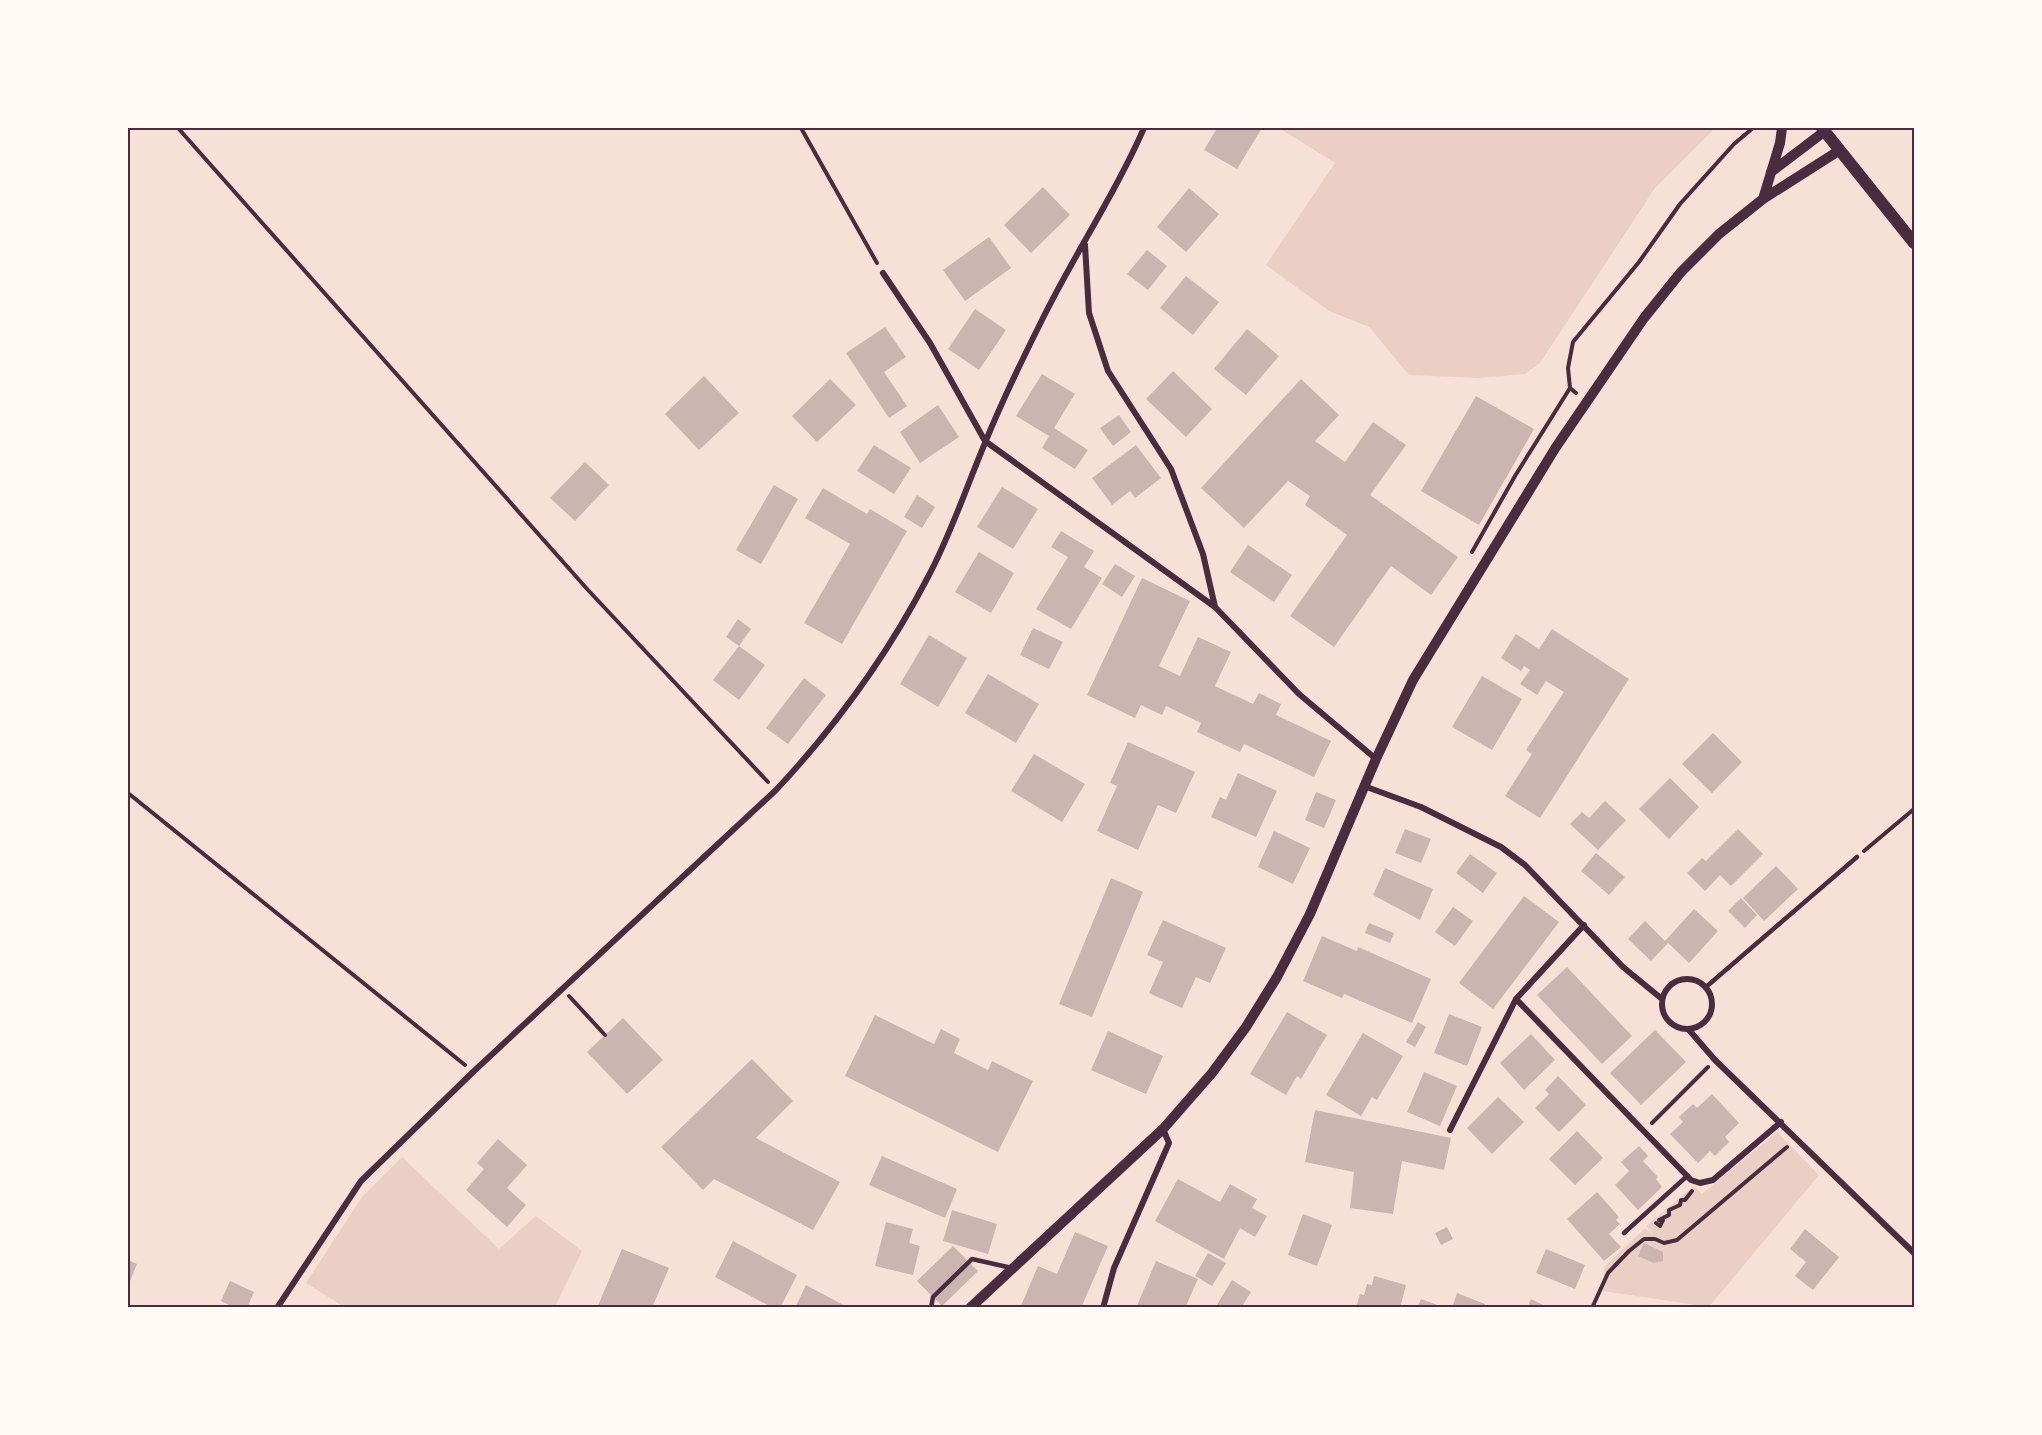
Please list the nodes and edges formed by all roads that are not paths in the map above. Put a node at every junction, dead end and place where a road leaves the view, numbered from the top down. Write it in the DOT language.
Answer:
graph roads {
  1 [pos="1144,128"];
  2 [pos="1782,128"];
  3 [pos="1824,129"];
  4 [pos="1840,150"];
  5 [pos="1771,172"];
  6 [pos="1763,199"];
  7 [pos="1914,243"];
  8 [pos="1085,244"];
  9 [pos="883,273"];
  10 [pos="986,441"];
  11 [pos="1215,607"];
  12 [pos="1376,759"];
  13 [pos="1364,786"];
  14 [pos="1857,857"];
  15 [pos="1584,925"];
  16 [pos="1706,987"];
  17 [pos="1516,999"];
  18 [pos="1662,999"];
  19 [pos="1689,1029"];
  20 [pos="1781,1122"];
  21 [pos="1163,1129"];
  22 [pos="1449,1130"];
  23 [pos="1686,1177"];
  24 [pos="1624,1233"];
  25 [pos="1914,1253"];
  26 [pos="1012,1268"];
  27 [pos="277,1308"];
  28 [pos="931,1308"];
  29 [pos="970,1308"];
  30 [pos="1103,1308"];
  1 -- 8 [label="street"];
  2 -- 5 [label="street"];
  3 -- 4 [label="main road"];
  3 -- 5 [label="street"];
  4 -- 6 [label="street"];
  4 -- 7 [label="main road"];
  5 -- 6 [label="street"];
  6 -- 12 [label="street"];
  8 -- 10 [label="street"];
  8 -- 11 [label="street"];
  9 -- 10 [label="street"];
  10 -- 11 [label="street"];
  10 -- 27 [label="street"];
  11 -- 12 [label="street"];
  12 -- 13 [label="street"];
  13 -- 15 [label="street"];
  13 -- 21 [label="street"];
  14 -- 16 [label="lane"];
  15 -- 17 [label="street"];
  15 -- 18 [label="street"];
  16 -- 18 [label="street"];
  16 -- 19 [label="street"];
  17 -- 22 [label="street"];
  17 -- 23 [label="street"];
  18 -- 19 [label="street"];
  19 -- 20 [label="street"];
  20 -- 23 [label="street"];
  20 -- 25 [label="street"];
  21 -- 26 [label="street"];
  21 -- 30 [label="street"];
  23 -- 24 [label="lane"];
  26 -- 28 [label="lane"];
  26 -- 29 [label="street"];
}
